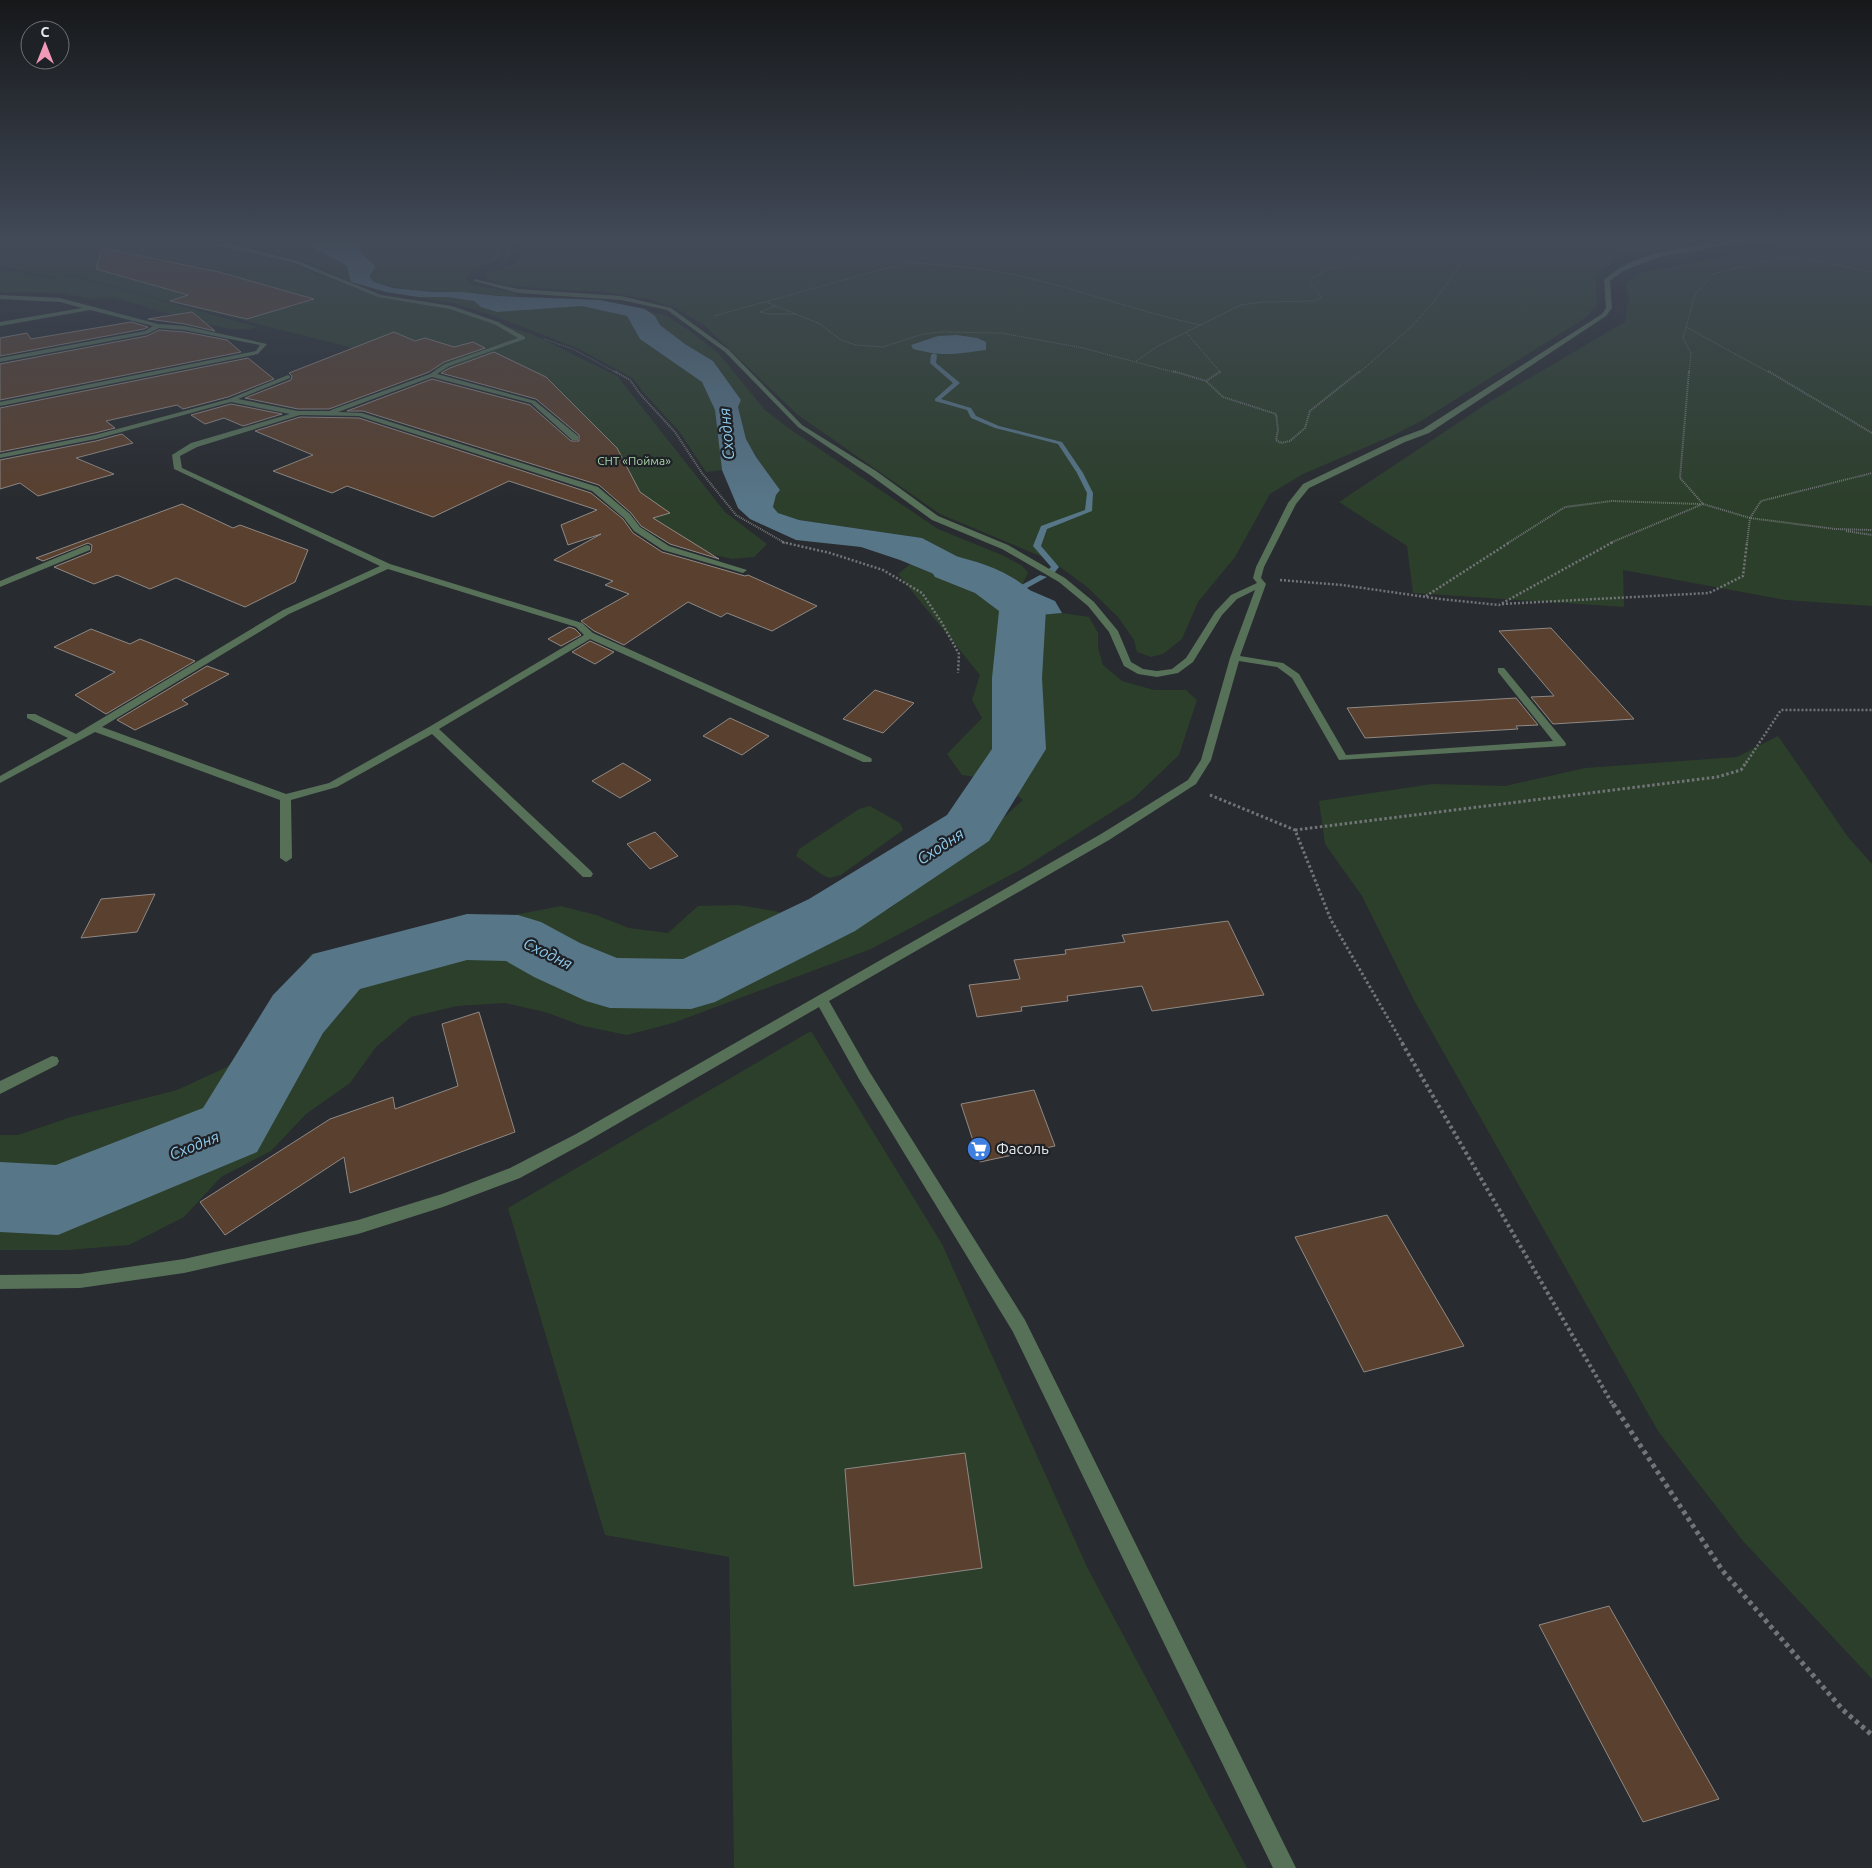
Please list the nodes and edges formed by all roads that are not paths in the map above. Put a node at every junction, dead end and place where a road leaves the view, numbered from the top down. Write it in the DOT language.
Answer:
graph roads {
  1 [pos="158,326"];
  2 [pos="160,326"];
  3 [pos="502,326"];
  4 [pos="694,326"];
  5 [pos="1589,326"];
  6 [pos="0,360"];
  7 [pos="432,375"];
  8 [pos="288,377"];
  9 [pos="231,400"];
  10 [pos="0,404"];
  11 [pos="300,413"];
  12 [pos="326,413"];
  13 [pos="575,438"];
  14 [pos="0,456"];
  15 [pos="87,548"];
  16 [pos="387,566"];
  17 [pos="743,570"];
  18 [pos="1260,581"];
  19 [pos="0,584"];
  20 [pos="590,635"];
  21 [pos="1235,658"];
  22 [pos="1501,670"];
  23 [pos="31,716"];
  24 [pos="94,728"];
  25 [pos="433,729"];
  26 [pos="76,738"];
  27 [pos="867,760"];
  28 [pos="0,780"];
  29 [pos="285,798"];
  30 [pos="286,858"];
  31 [pos="587,874"];
  32 [pos="822,1000"];
  33 [pos="52,1061"];
  34 [pos="0,1088"];
  35 [pos="0,1282"];
  36 [pos="1286,1868"];
  1 -- 6 [label="street"];
  2 -- 10 [label="street"];
  3 -- 7 [label="street"];
  4 -- 18 [label="street"];
  5 -- 18 [label="street"];
  7 -- 12 [label="street"];
  7 -- 13 [label="street"];
  8 -- 9 [label="street"];
  9 -- 11 [label="street"];
  9 -- 14 [label="street"];
  11 -- 12 [label="street"];
  11 -- 16 [label="street"];
  12 -- 17 [label="street"];
  15 -- 19 [label="street"];
  16 -- 20 [label="street"];
  16 -- 24 [label="street"];
  18 -- 21 [label="street"];
  20 -- 25 [label="street"];
  20 -- 27 [label="street"];
  21 -- 22 [label="street"];
  21 -- 32 [label="street"];
  23 -- 26 [label="street"];
  24 -- 26 [label="street"];
  24 -- 29 [label="street"];
  25 -- 29 [label="street"];
  25 -- 31 [label="street"];
  26 -- 28 [label="street"];
  29 -- 30 [label="street"];
  32 -- 35 [label="street"];
  32 -- 36 [label="street"];
  33 -- 34 [label="street"];
}
